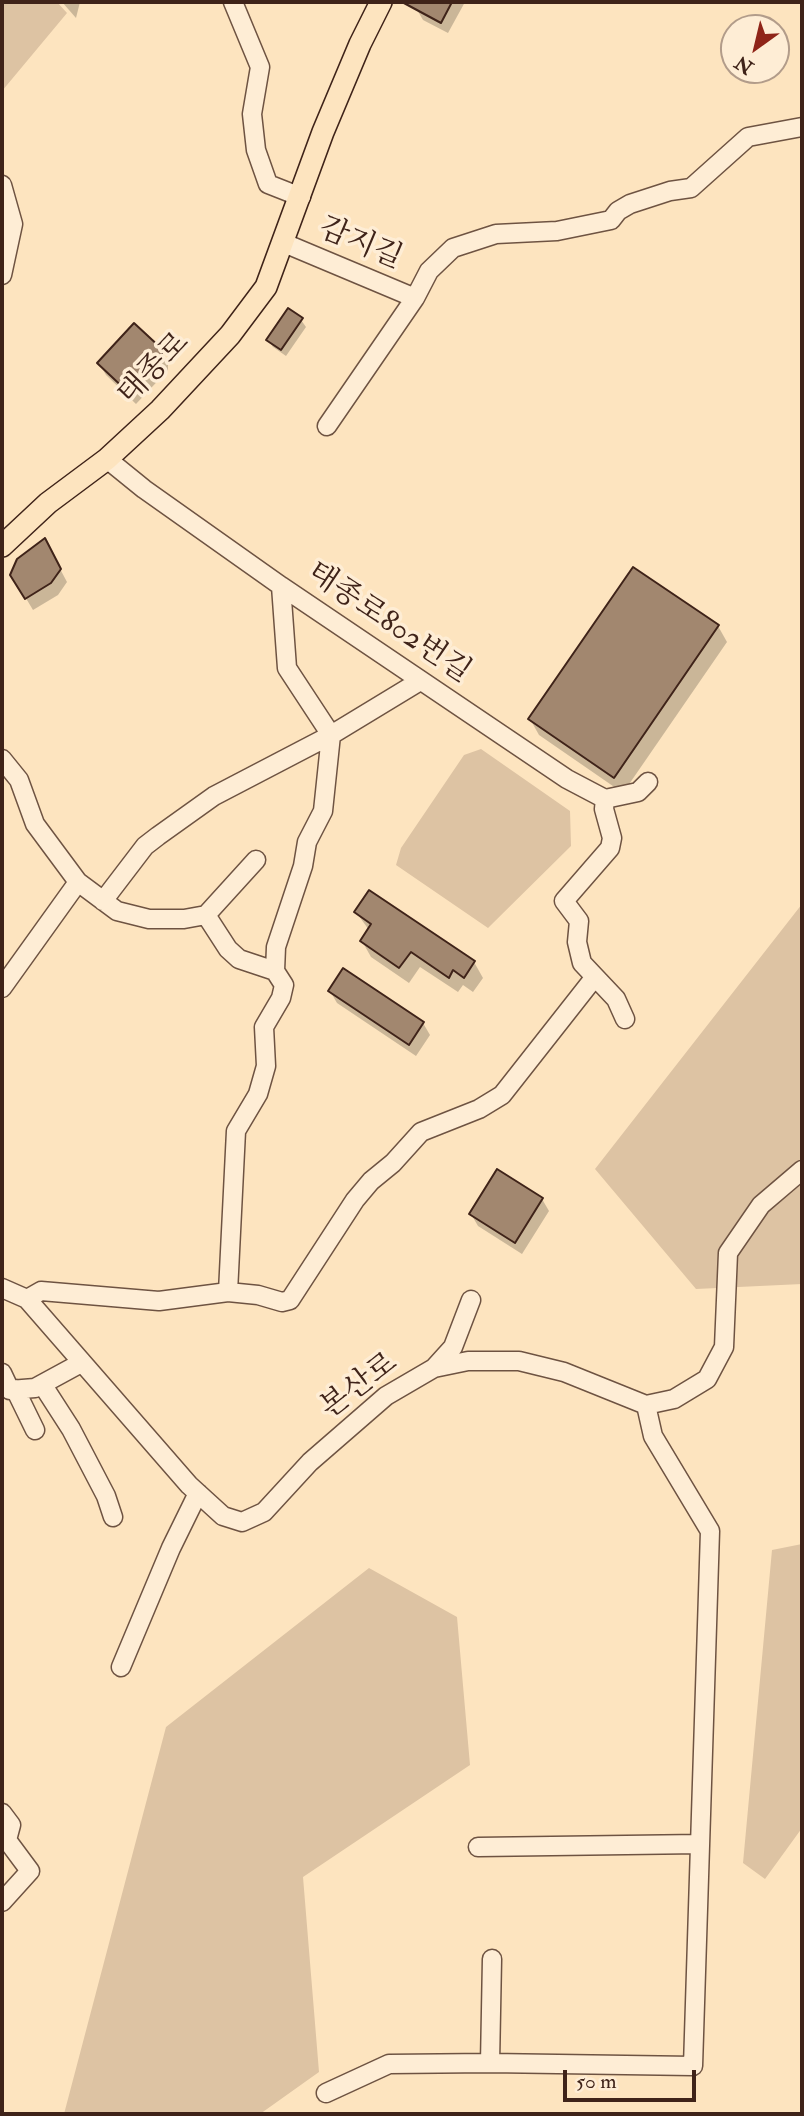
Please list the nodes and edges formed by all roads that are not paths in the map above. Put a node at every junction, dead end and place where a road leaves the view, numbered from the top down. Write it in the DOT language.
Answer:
graph roads {
  1 [pos="233,2"];
  2 [pos="381,2"];
  3 [pos="802,127"];
  4 [pos="2,185"];
  5 [pos="301,197"];
  6 [pos="284,243"];
  7 [pos="2,275"];
  8 [pos="415,298"];
  9 [pos="327,426"];
  10 [pos="107,459"];
  11 [pos="2,546"];
  12 [pos="281,586"];
  13 [pos="420,681"];
  14 [pos="331,735"];
  15 [pos="2,759"];
  16 [pos="648,782"];
  17 [pos="605,799"];
  18 [pos="256,860"];
  19 [pos="78,882"];
  20 [pos="103,901"];
  21 [pos="206,915"];
  22 [pos="279,978"];
  23 [pos="594,978"];
  24 [pos="2,988"];
  25 [pos="625,1019"];
  26 [pos="802,1170"];
  27 [pos="2,1288"];
  28 [pos="228,1292"];
  29 [pos="27,1299"];
  30 [pos="471,1300"];
  31 [pos="82,1363"];
  32 [pos="435,1368"];
  33 [pos="2,1373"];
  34 [pos="42,1384"];
  35 [pos="15,1390"];
  36 [pos="646,1405"];
  37 [pos="35,1430"];
  38 [pos="198,1493"];
  39 [pos="113,1517"];
  40 [pos="121,1667"];
  41 [pos="2,1813"];
  42 [pos="5,1842"];
  43 [pos="700,1844"];
  44 [pos="478,1847"];
  45 [pos="2,1902"];
  46 [pos="492,1959"];
  47 [pos="489,2063"];
  48 [pos="326,2092"];
  1 -- 5 [label="street"];
  2 -- 5 [label="main road, 태종로"];
  3 -- 8 [label="street"];
  4 -- 7 [label="street"];
  5 -- 6 [label="main road, 태종로"];
  6 -- 8 [label="street, 감지길"];
  6 -- 10 [label="main road, 태종로"];
  8 -- 9 [label="street"];
  10 -- 11 [label="main road, 태종로"];
  10 -- 12 [label="street, 태종로802번길"];
  12 -- 13 [label="street, 태종로802번길"];
  12 -- 14 [label="street"];
  13 -- 14 [label="street"];
  13 -- 17 [label="street, 태종로802번길"];
  14 -- 20 [label="street"];
  14 -- 22 [label="street"];
  15 -- 19 [label="street"];
  16 -- 17 [label="street"];
  17 -- 23 [label="street"];
  18 -- 21 [label="street"];
  19 -- 20 [label="street"];
  19 -- 24 [label="street"];
  20 -- 21 [label="street"];
  21 -- 22 [label="street"];
  22 -- 28 [label="street"];
  23 -- 25 [label="street"];
  23 -- 28 [label="street"];
  26 -- 36 [label="street"];
  27 -- 29 [label="street, 본산로"];
  28 -- 29 [label="street"];
  29 -- 31 [label="street, 본산로"];
  30 -- 32 [label="street"];
  31 -- 34 [label="street"];
  31 -- 38 [label="street, 본산로"];
  32 -- 36 [label="street, 본산로"];
  32 -- 38 [label="street, 본산로"];
  33 -- 35 [label="street"];
  34 -- 35 [label="street"];
  34 -- 39 [label="street"];
  35 -- 37 [label="street"];
  36 -- 43 [label="street"];
  38 -- 40 [label="street"];
  41 -- 42 [label="street"];
  42 -- 45 [label="street"];
  43 -- 44 [label="street"];
  43 -- 47 [label="street"];
  46 -- 47 [label="street"];
  47 -- 48 [label="street"];
}
